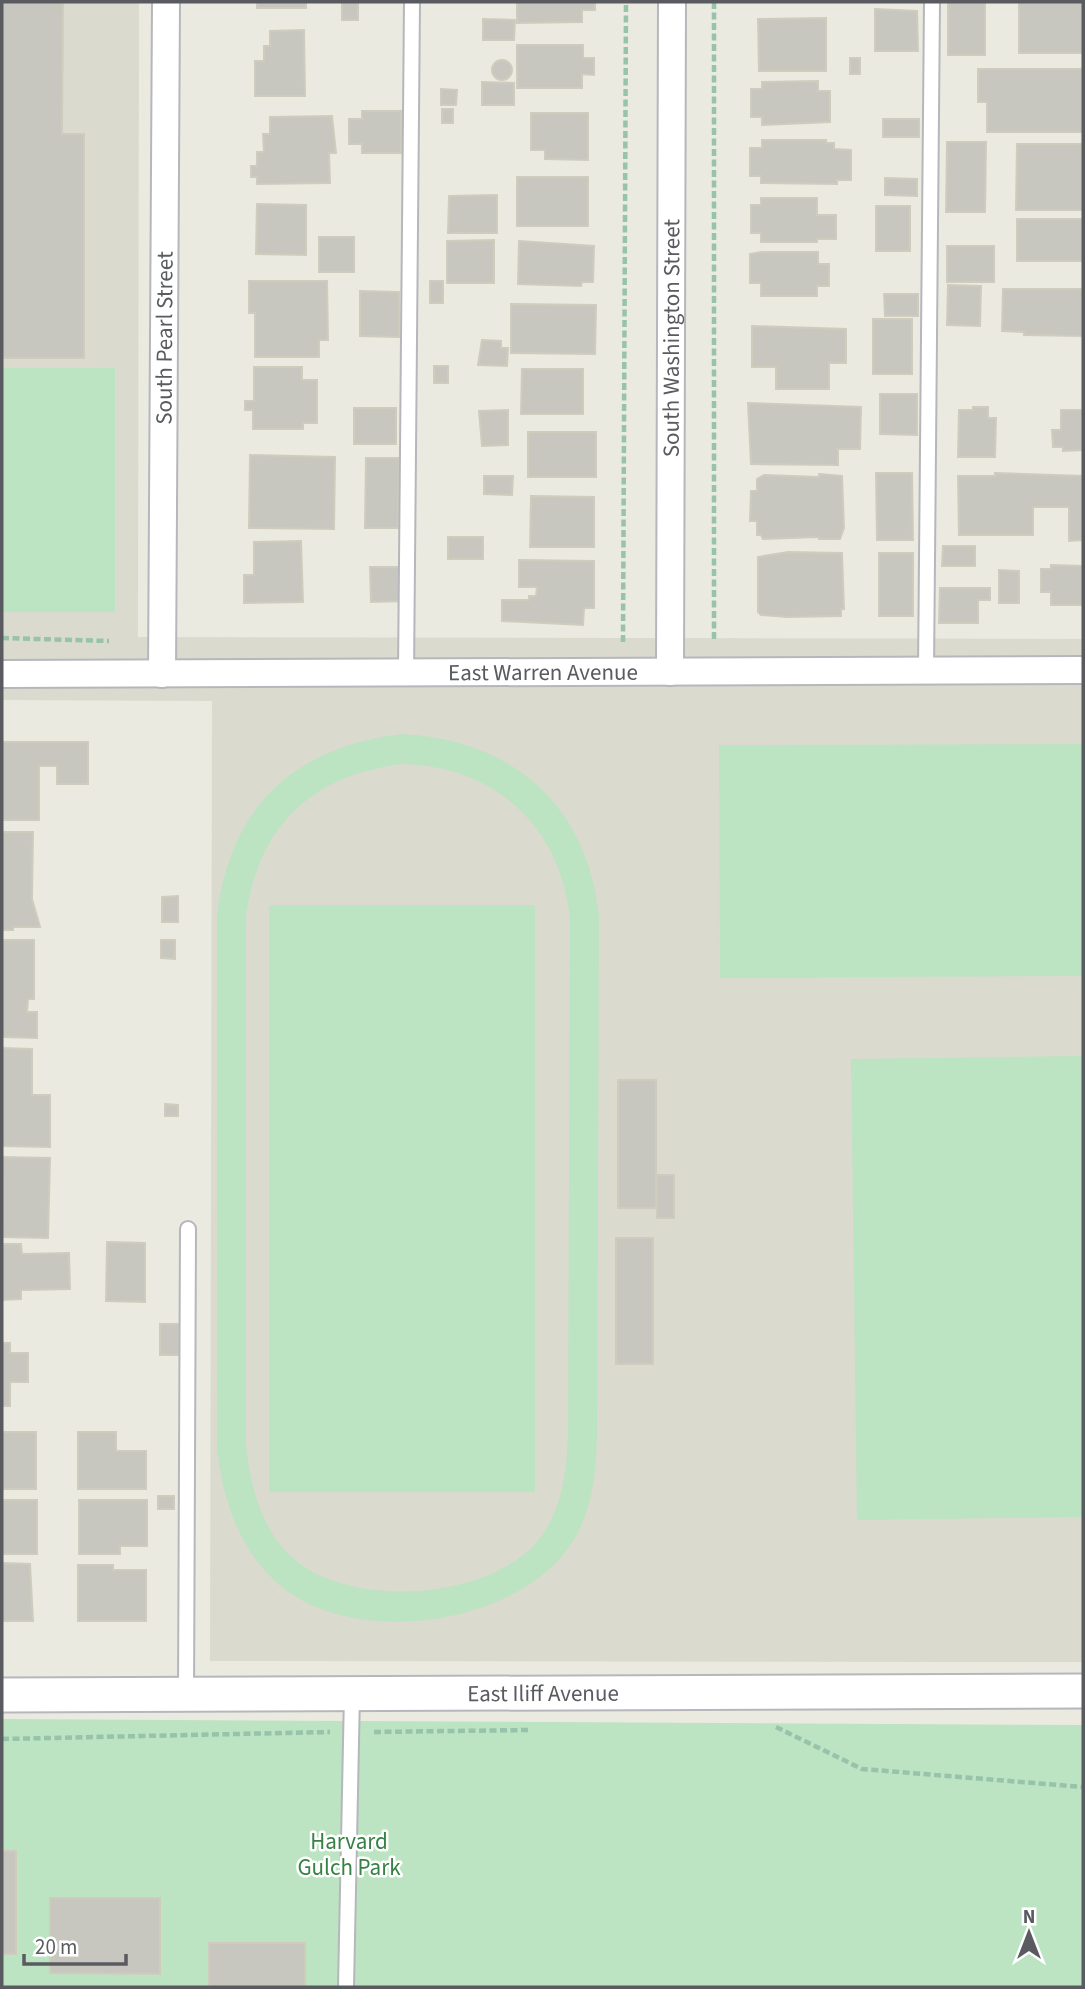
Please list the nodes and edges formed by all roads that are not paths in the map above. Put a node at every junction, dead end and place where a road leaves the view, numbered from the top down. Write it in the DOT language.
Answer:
graph roads {
  1 [pos="166,2"];
  2 [pos="412,2"];
  3 [pos="672,2"];
  4 [pos="932,2"];
  5 [pos="1083,670"];
  6 [pos="926,671"];
  7 [pos="670,673"];
  8 [pos="2,674"];
  9 [pos="162,674"];
  10 [pos="406,675"];
  11 [pos="188,1229"];
  12 [pos="1083,1691"];
  13 [pos="352,1694"];
  14 [pos="2,1695"];
  15 [pos="186,1695"];
  16 [pos="346,1987"];
  1 -- 9 [label="street, South Pearl Street"];
  2 -- 10 [label="lane"];
  3 -- 7 [label="street, South Washington Street"];
  4 -- 6 [label="lane"];
  5 -- 6 [label="street, East Warren Avenue"];
  6 -- 7 [label="street, East Warren Avenue"];
  7 -- 10 [label="street, East Warren Avenue"];
  8 -- 9 [label="street, East Warren Avenue"];
  9 -- 10 [label="street, East Warren Avenue"];
  11 -- 15 [label="lane"];
  12 -- 13 [label="street, East Iliff Avenue"];
  13 -- 15 [label="street, East Iliff Avenue"];
  13 -- 16 [label="lane"];
  14 -- 15 [label="street, East Iliff Avenue"];
}
